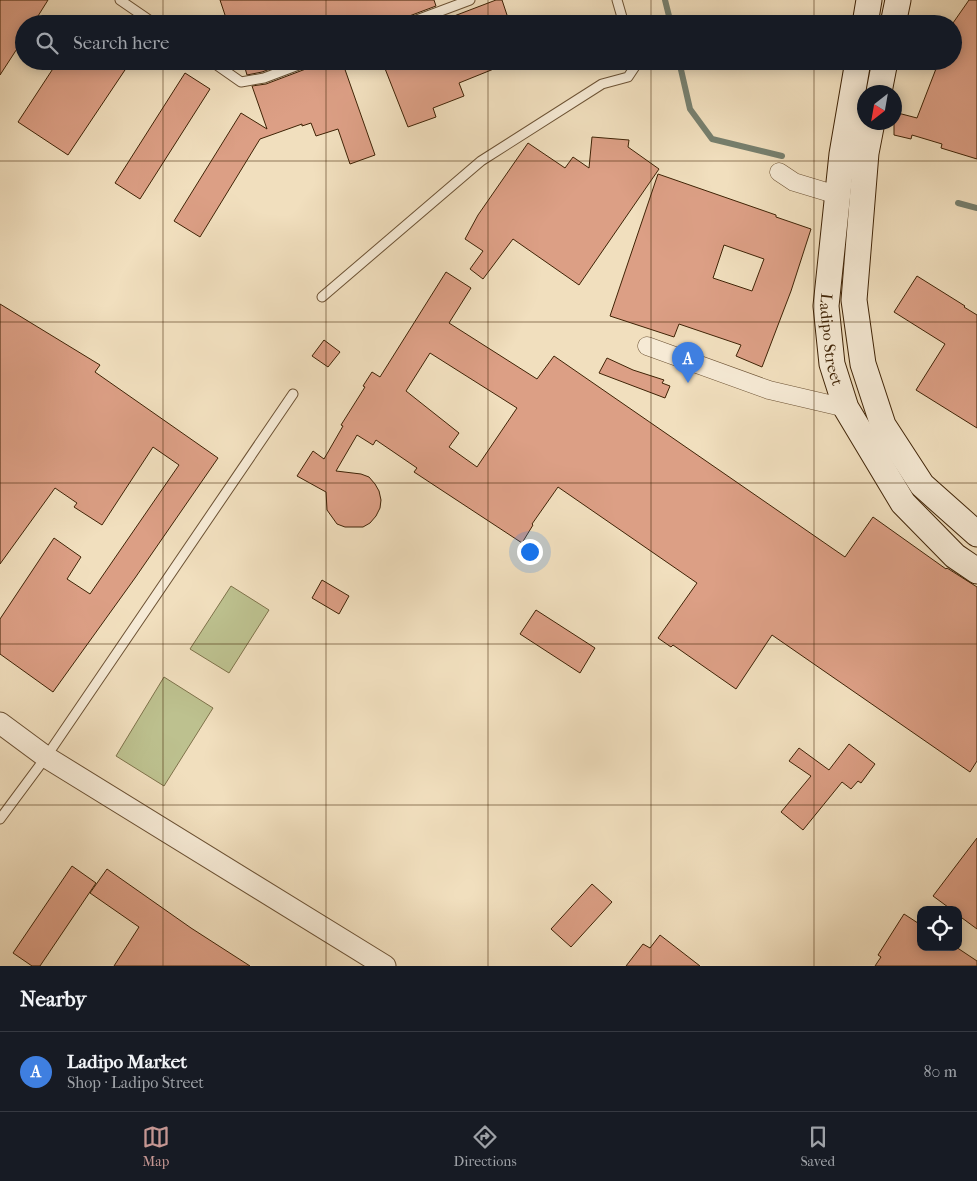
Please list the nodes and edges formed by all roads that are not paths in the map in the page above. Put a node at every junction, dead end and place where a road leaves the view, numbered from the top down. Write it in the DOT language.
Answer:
graph roads {
  1 [pos="120,0"];
  2 [pos="470,0"];
  3 [pos="618,0"];
  4 [pos="869,0"];
  5 [pos="898,0"];
  6 [pos="142,15"];
  7 [pos="430,15"];
  8 [pos="622,15"];
  9 [pos="866,15"];
  10 [pos="895,15"];
  11 [pos="223,70"];
  12 [pos="285,70"];
  13 [pos="633,70"];
  14 [pos="856,70"];
  15 [pos="883,70"];
  16 [pos="880,85"];
  17 [pos="870,130"];
  18 [pos="779,172"];
  19 [pos="838,195"];
  20 [pos="322,297"];
  21 [pos="647,346"];
  22 [pos="293,394"];
  23 [pos="846,408"];
  24 [pos="977,534"];
  25 [pos="977,571"];
  26 [pos="0,724"];
  27 [pos="46,757"];
  28 [pos="0,819"];
  29 [pos="385,966"];
  1 -- 6 [label="lane"];
  2 -- 7 [label="lane"];
  3 -- 8 [label="lane"];
  4 -- 9 [label="main road"];
  5 -- 10 [label="main road"];
  11 -- 12 [label="lane"];
  13 -- 20 [label="lane"];
  14 -- 19 [label="main road, Ladipo Street"];
  15 -- 16 [label="main road"];
  17 -- 24 [label="main road, Ladipo Street"];
  18 -- 19 [label="street"];
  19 -- 23 [label="main road, Ladipo Street"];
  21 -- 23 [label="street"];
  22 -- 27 [label="lane"];
  23 -- 25 [label="main road, Ladipo Street"];
  26 -- 27 [label="street"];
  27 -- 28 [label="lane"];
  27 -- 29 [label="street"];
}
